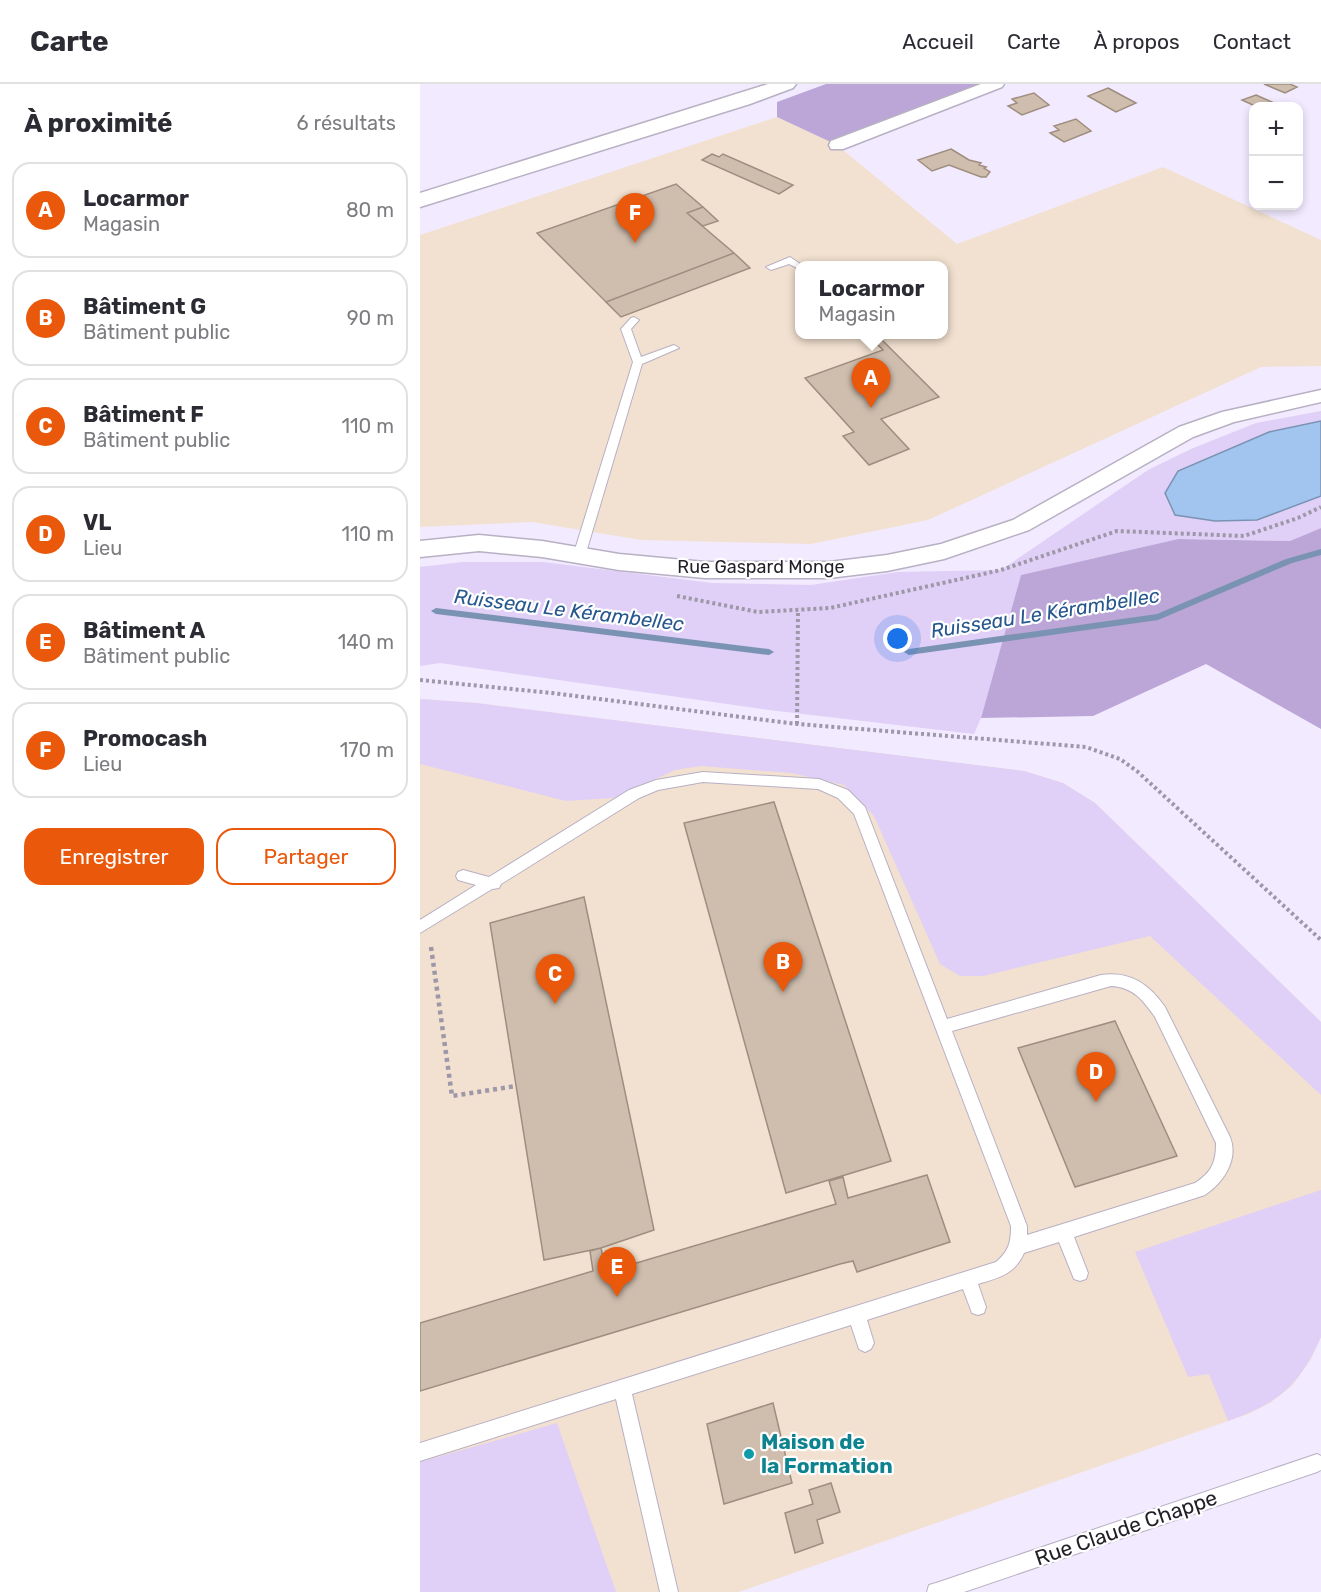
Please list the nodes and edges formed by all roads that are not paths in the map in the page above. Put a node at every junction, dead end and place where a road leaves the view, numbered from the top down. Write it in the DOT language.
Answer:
graph roads {
  1 [pos="753,84"];
  2 [pos="786,84"];
  3 [pos="996,84"];
  4 [pos="680,117"];
  5 [pos="837,145"];
  6 [pos="420,200"];
  7 [pos="795,263"];
  8 [pos="771,267"];
  9 [pos="634,320"];
  10 [pos="674,348"];
  11 [pos="638,362"];
  12 [pos="1321,396"];
  13 [pos="420,549"];
  14 [pos="579,556"];
  15 [pos="550,832"];
  16 [pos="567,836"];
  17 [pos="463,876"];
  18 [pos="493,884"];
  19 [pos="424,925"];
  20 [pos="943,1027"];
  21 [pos="1064,1233"];
  22 [pos="1020,1246"];
  23 [pos="1080,1273"];
  24 [pos="968,1279"];
  25 [pos="978,1307"];
  26 [pos="856,1314"];
  27 [pos="865,1343"];
  28 [pos="622,1388"];
  29 [pos="420,1452"];
  30 [pos="1320,1462"];
  31 [pos="669,1592"];
  32 [pos="936,1592"];
  1 -- 4 [label="main road"];
  2 -- 4 [label="main road"];
  3 -- 5 [label="street"];
  4 -- 6 [label="main road"];
  7 -- 8 [label="lane"];
  9 -- 11 [label="lane"];
  10 -- 11 [label="lane"];
  11 -- 14 [label="lane"];
  12 -- 14 [label="street, Rue Gaspard Monge"];
  13 -- 14 [label="street, Rue Gaspard Monge"];
  15 -- 16 [label="lane"];
  16 -- 18 [label="lane"];
  16 -- 20 [label="lane"];
  17 -- 18 [label="lane"];
  18 -- 19 [label="lane"];
  20 -- 21 [label="lane"];
  20 -- 22 [label="lane"];
  21 -- 22 [label="lane"];
  21 -- 23 [label="lane"];
  22 -- 24 [label="lane"];
  24 -- 25 [label="lane"];
  24 -- 26 [label="lane"];
  26 -- 27 [label="lane"];
  26 -- 28 [label="lane"];
  28 -- 29 [label="lane"];
  28 -- 31 [label="lane"];
  30 -- 32 [label="lane, Rue Claude Chappe"];
}
